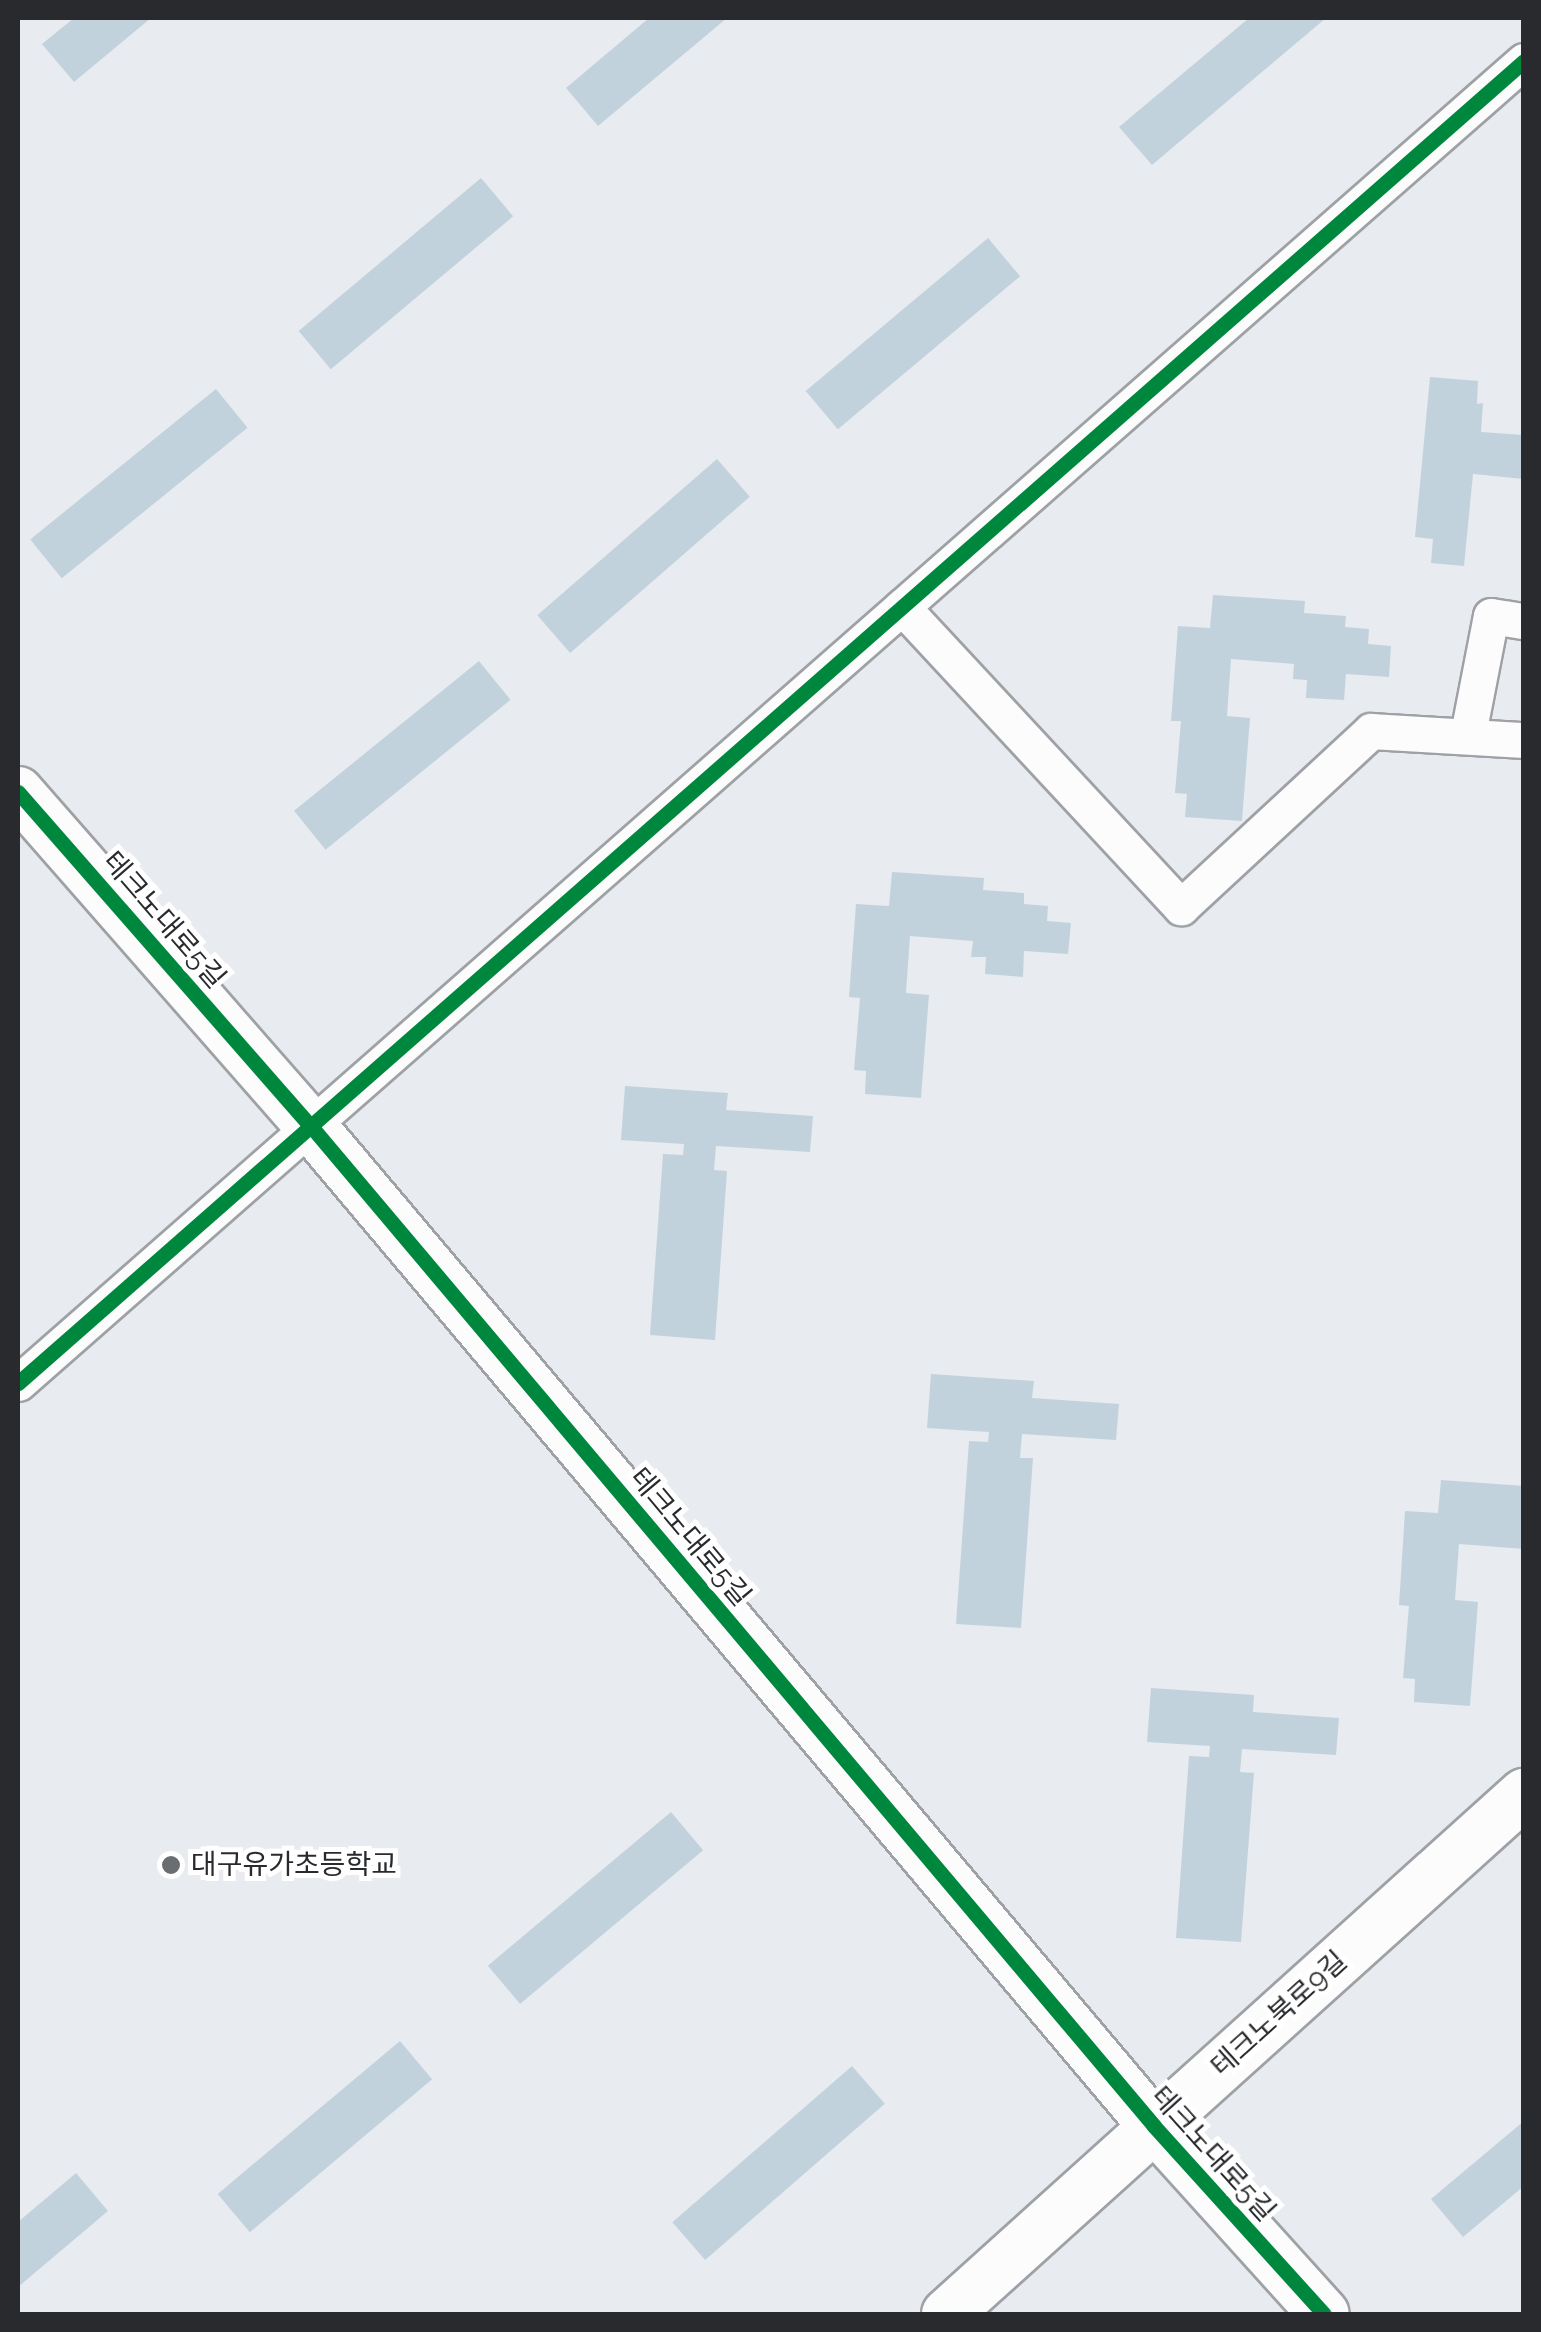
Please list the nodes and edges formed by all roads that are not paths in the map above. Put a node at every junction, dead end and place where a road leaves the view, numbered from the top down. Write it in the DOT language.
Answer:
graph roads {
  1 [pos="1524,61"];
  2 [pos="902,607"];
  3 [pos="1524,621"];
  4 [pos="1468,734"];
  5 [pos="1524,740"];
  6 [pos="18,792"];
  7 [pos="310,1125"];
  8 [pos="18,1382"];
  9 [pos="1524,1794"];
  10 [pos="1154,2126"];
  11 [pos="947,2314"];
  12 [pos="1324,2314"];
  1 -- 2 [label="street"];
  2 -- 4 [label="street"];
  2 -- 7 [label="street"];
  3 -- 4 [label="street"];
  4 -- 5 [label="street"];
  6 -- 7 [label="street, 테크노대로5길"];
  7 -- 8 [label="street"];
  7 -- 10 [label="street, 테크노대로5길"];
  9 -- 10 [label="street, 테크노북로9길"];
  10 -- 11 [label="street, 테크노북로9길"];
  10 -- 12 [label="street, 테크노대로5길"];
}
